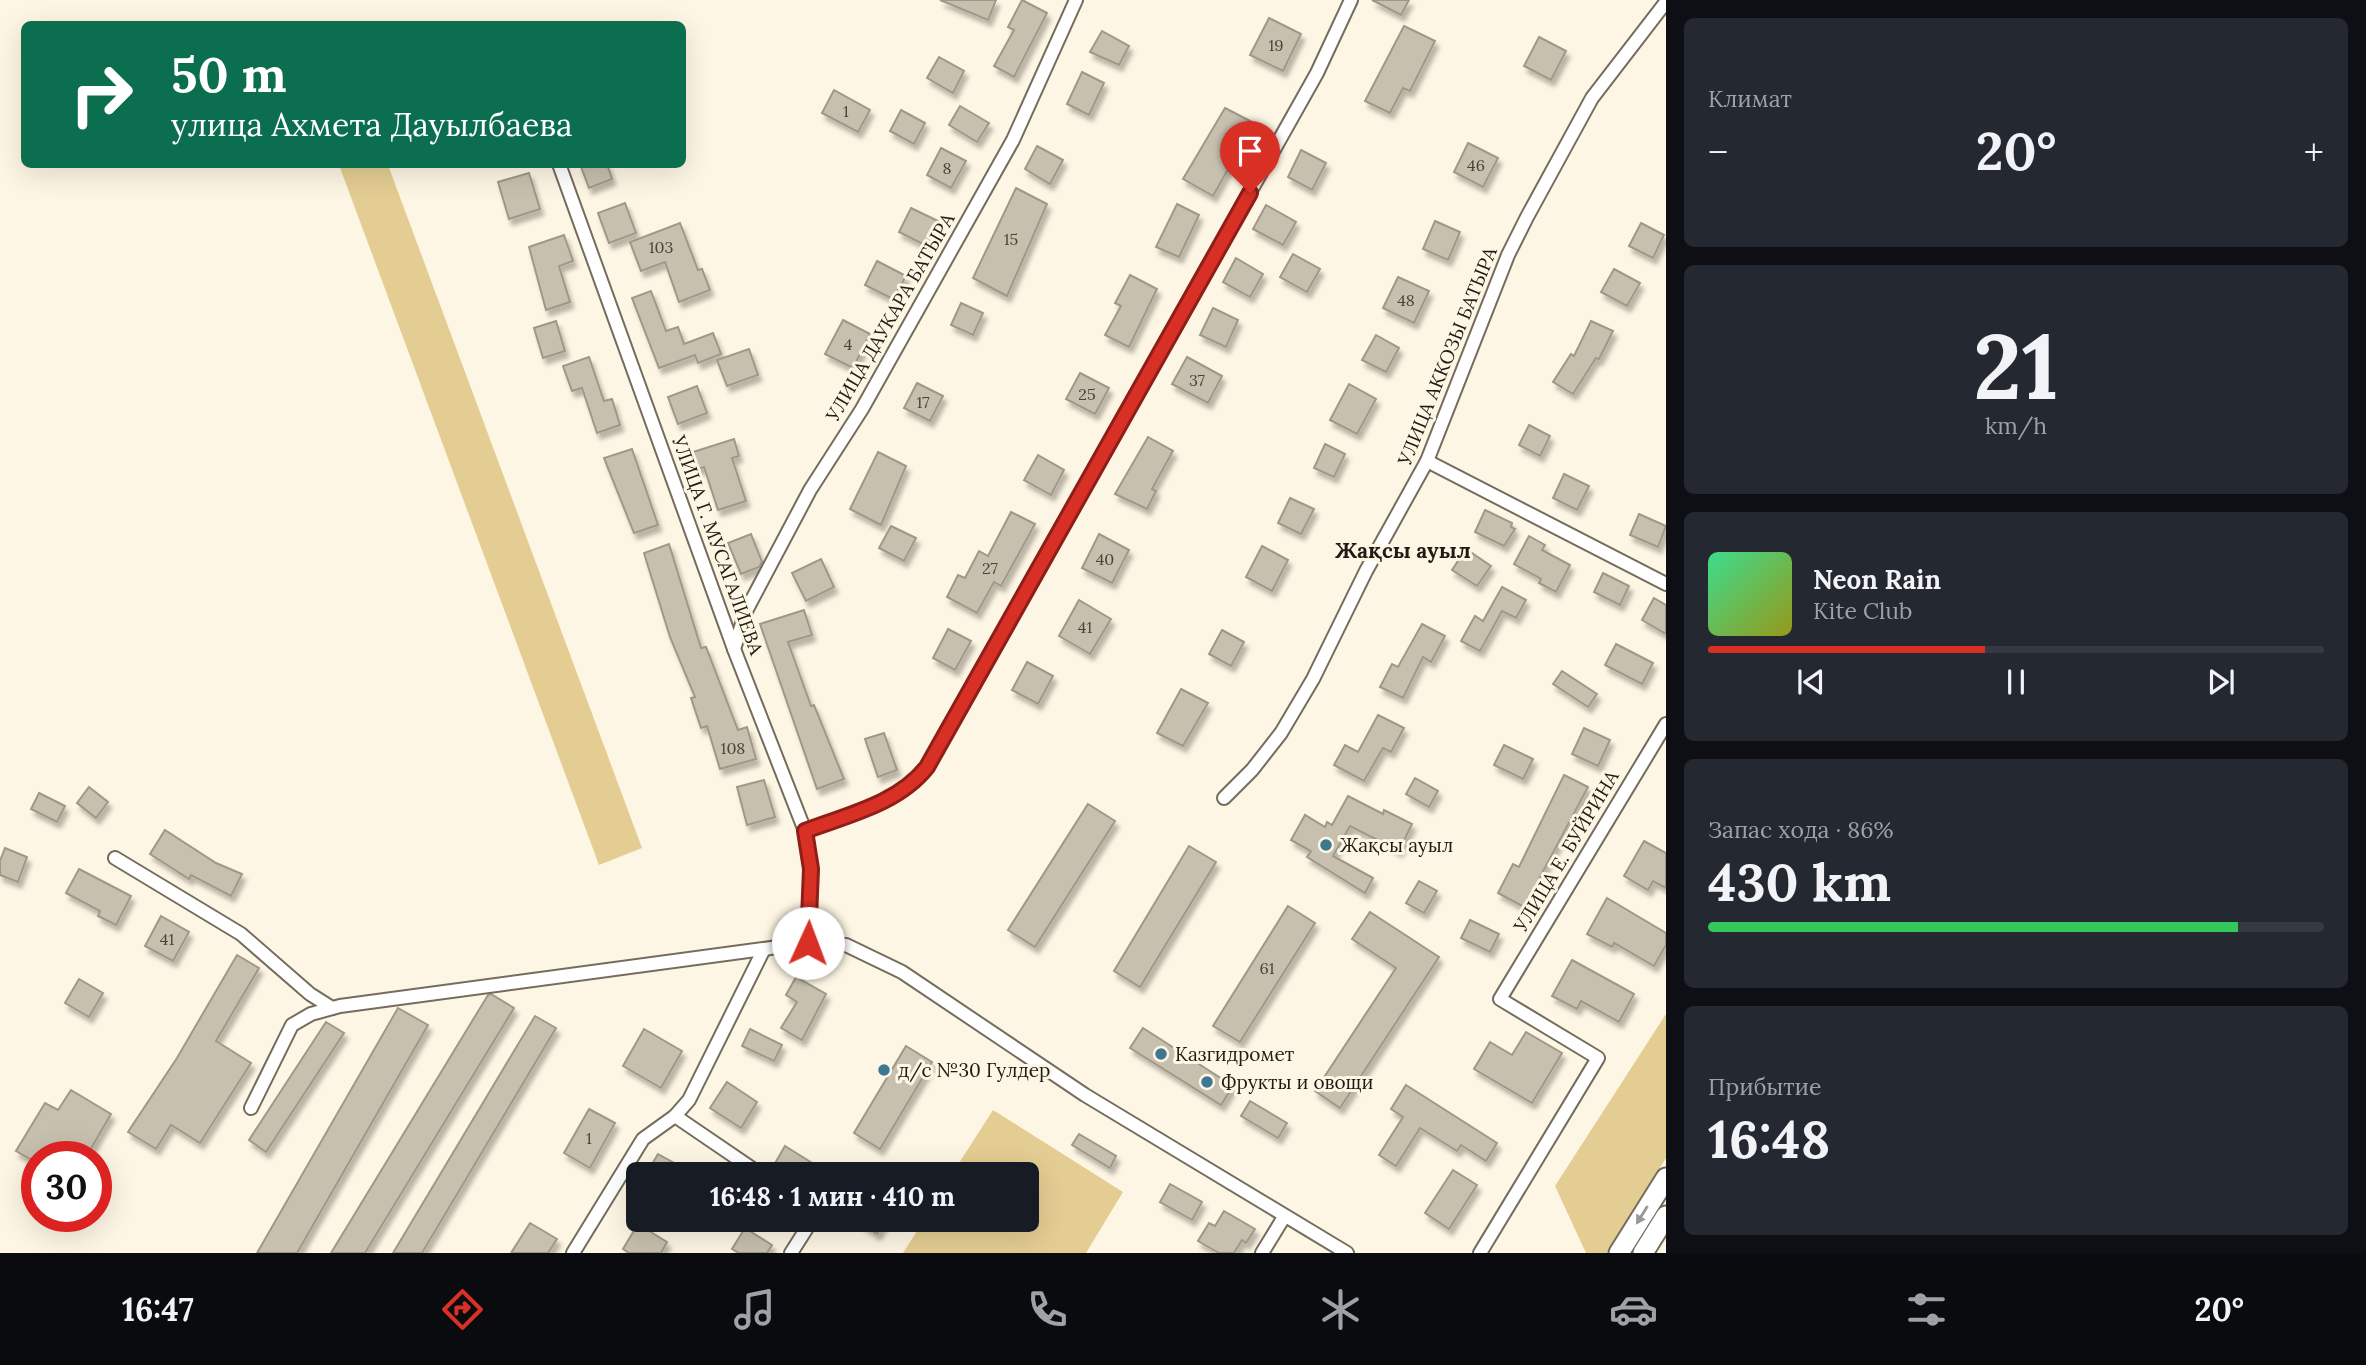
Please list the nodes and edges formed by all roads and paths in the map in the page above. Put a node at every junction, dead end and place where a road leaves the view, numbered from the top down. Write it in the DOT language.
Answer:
graph roads {
  1 [pos="1076,0"];
  2 [pos="1351,0"];
  3 [pos="1666,2"];
  4 [pos="560,168"];
  5 [pos="1427,461"];
  6 [pos="1666,584"];
  7 [pos="734,649"];
  8 [pos="1666,724"];
  9 [pos="1224,798"];
  10 [pos="805,831"];
  11 [pos="115,858"];
  12 [pos="808,943"];
  13 [pos="763,951"];
  14 [pos="332,1008"];
  15 [pos="251,1108"];
  16 [pos="675,1116"];
  17 [pos="742,1162"];
  18 [pos="1666,1178"];
  19 [pos="1666,1216"];
  20 [pos="1284,1217"];
  21 [pos="805,1232"];
  22 [pos="573,1253"];
  23 [pos="792,1253"];
  24 [pos="1262,1253"];
  25 [pos="1347,1253"];
  26 [pos="1479,1253"];
  27 [pos="1619,1253"];
  28 [pos="1643,1253"];
  1 -- 7 [label="street, УЛИЦА ДАУКАРА БАТЫРА"];
  2 -- 10 [label="street"];
  3 -- 5 [label="street, УЛИЦА АККОЗЫ БАТЫРА"];
  4 -- 7 [label="street, УЛИЦА Г. МУСАГАЛИЕВА"];
  5 -- 6 [label="street"];
  5 -- 9 [label="street, УЛИЦА АККОЗЫ БАТЫРА"];
  7 -- 10 [label="street, УЛИЦА Г. МУСАГАЛИЕВА"];
  8 -- 26 [label="street, УЛИЦА Е. БУЙРИНА"];
  10 -- 12 [label="street, УЛИЦА Г. МУСАГАЛИЕВА"];
  11 -- 14 [label="street"];
  12 -- 13 [label="street"];
  12 -- 20 [label="street"];
  13 -- 14 [label="street"];
  13 -- 16 [label="street"];
  14 -- 15 [label="street"];
  16 -- 17 [label="street"];
  16 -- 22 [label="street"];
  18 -- 27 [label="main road, one-way"];
  19 -- 28 [label="main road"];
  20 -- 24 [label="street"];
  20 -- 25 [label="street"];
  21 -- 23 [label="street"];
}
